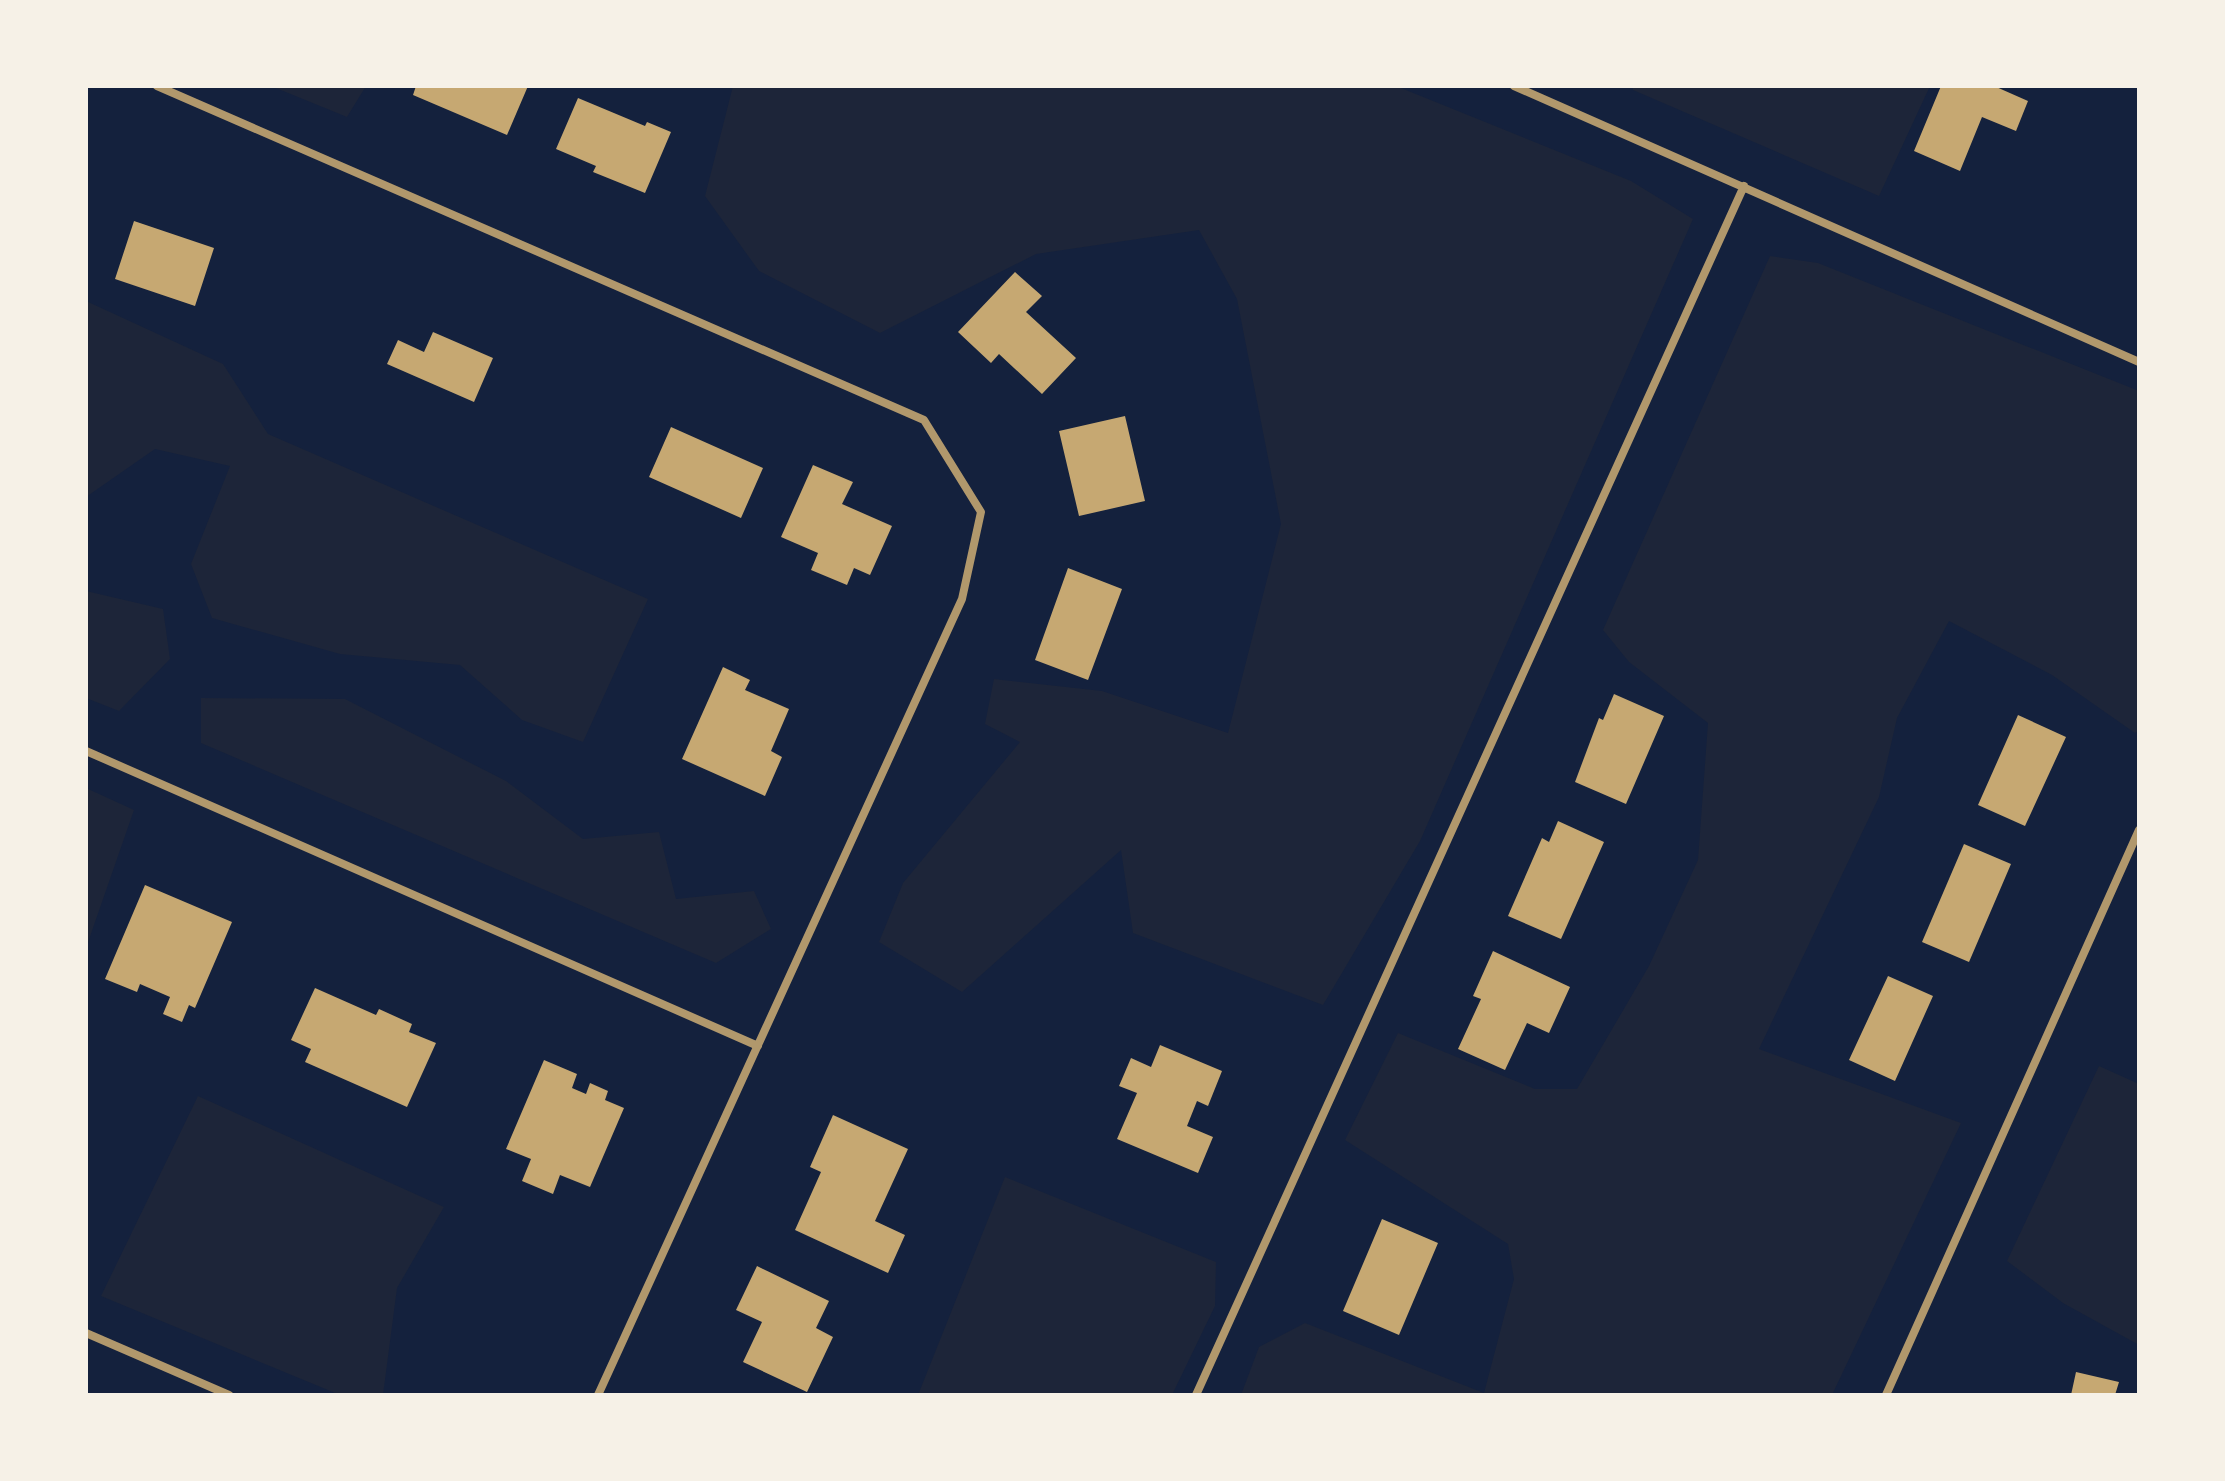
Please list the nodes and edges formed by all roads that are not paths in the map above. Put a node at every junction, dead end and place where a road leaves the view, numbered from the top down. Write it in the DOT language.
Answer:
graph roads {
  1 [pos="157,86"];
  2 [pos="1514,86"];
  3 [pos="1744,186"];
  4 [pos="2139,362"];
  5 [pos="86,751"];
  6 [pos="2139,830"];
  7 [pos="758,1046"];
  8 [pos="86,1333"];
  9 [pos="229,1395"];
  10 [pos="598,1395"];
  11 [pos="1196,1395"];
  12 [pos="1886,1395"];
  1 -- 7 [label="street"];
  2 -- 3 [label="street"];
  3 -- 4 [label="street"];
  3 -- 11 [label="street"];
  5 -- 7 [label="street"];
  6 -- 12 [label="street"];
  7 -- 10 [label="street"];
  8 -- 9 [label="street"];
}
